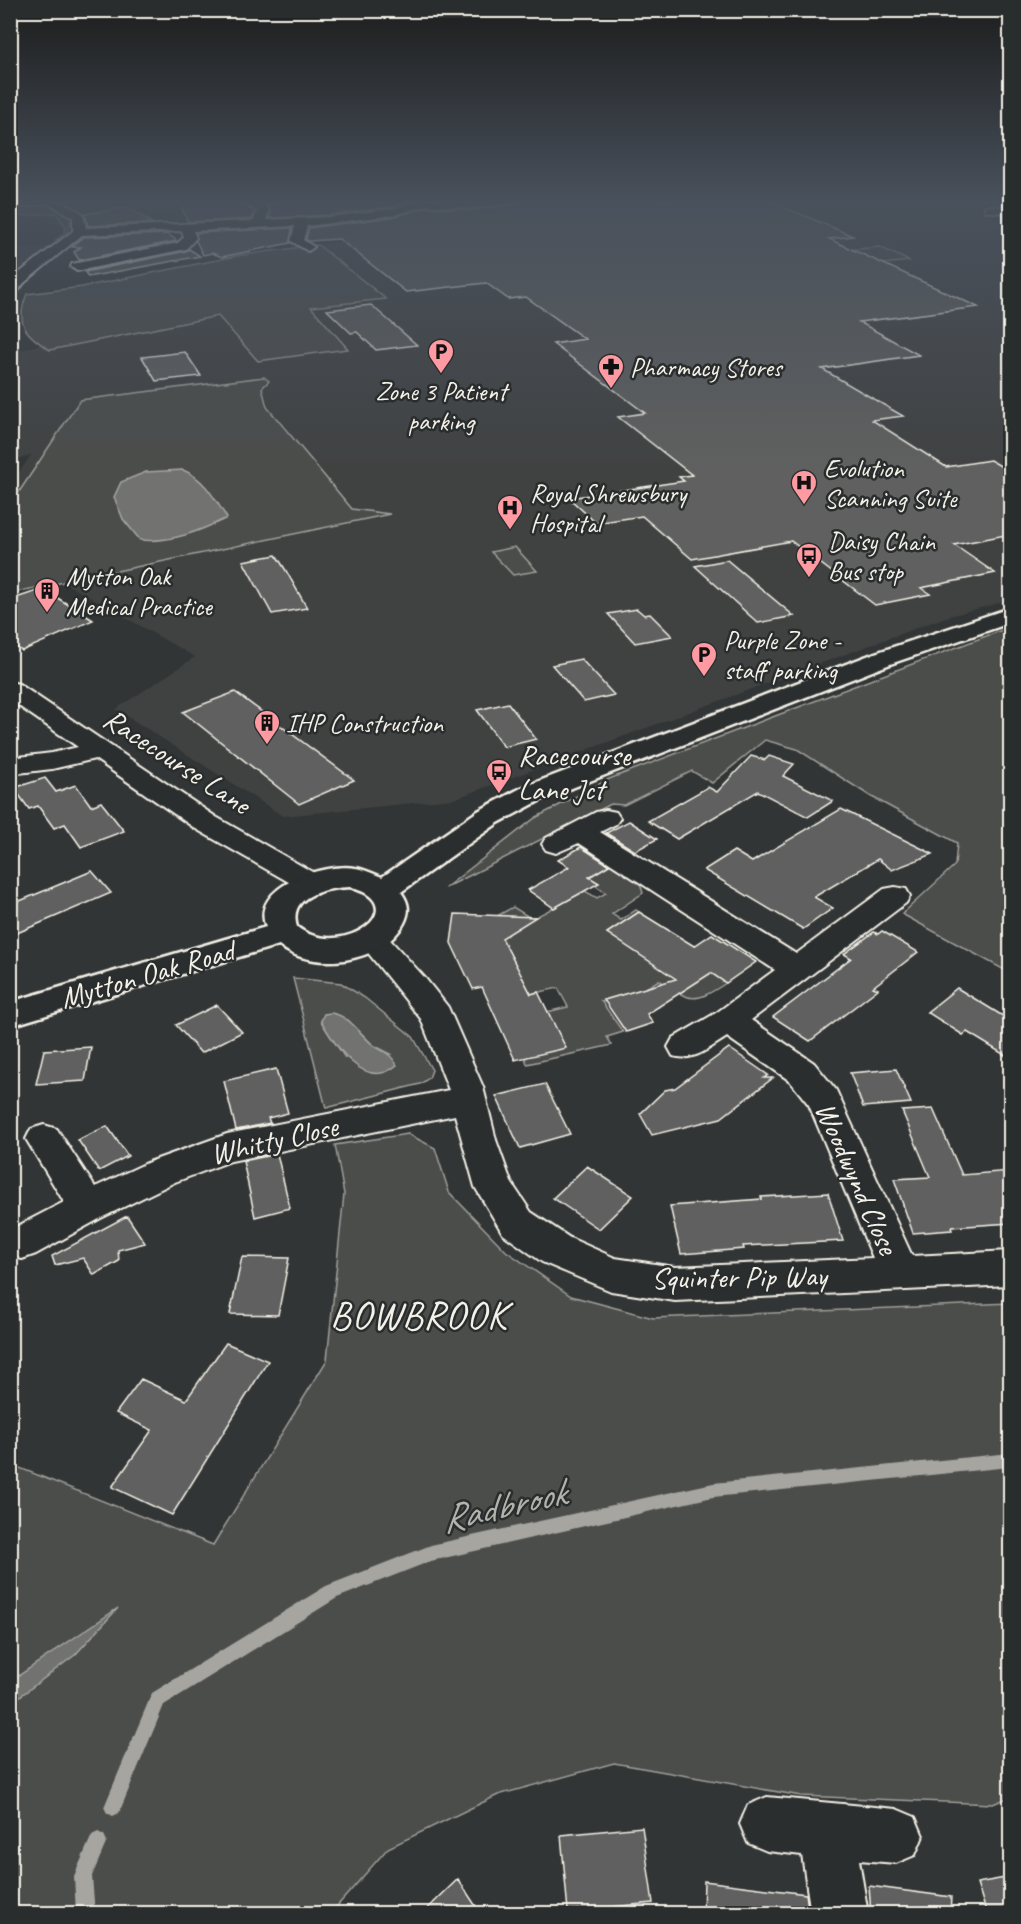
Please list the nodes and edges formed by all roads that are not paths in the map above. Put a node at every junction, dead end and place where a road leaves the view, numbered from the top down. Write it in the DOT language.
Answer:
graph roads {
  1 [pos="1011,615"];
  2 [pos="10,689"];
  3 [pos="99,750"];
  4 [pos="10,766"];
  5 [pos="581,831"];
  6 [pos="311,883"];
  7 [pos="384,890"];
  8 [pos="895,896"];
  9 [pos="283,933"];
  10 [pos="372,939"];
  11 [pos="796,969"];
  12 [pos="10,1014"];
  13 [pos="728,1021"];
  14 [pos="685,1047"];
  15 [pos="469,1099"];
  16 [pos="44,1139"];
  17 [pos="88,1208"];
  18 [pos="22,1243"];
  19 [pos="1011,1268"];
  20 [pos="899,1272"];
  21 [pos="767,1824"];
  22 [pos="826,1830"];
  23 [pos="896,1836"];
  24 [pos="840,1914"];
  1 -- 7 [label="main road"];
  2 -- 3 [label="street, Racecourse Lane"];
  3 -- 4 [label="street"];
  3 -- 6 [label="street, Racecourse Lane"];
  5 -- 11 [label="street"];
  6 -- 7 [label="main road"];
  6 -- 9 [label="main road"];
  7 -- 10 [label="main road"];
  8 -- 11 [label="street"];
  9 -- 10 [label="main road"];
  9 -- 12 [label="main road, Mytton Oak Road"];
  10 -- 15 [label="street, Squinter Pip Way"];
  11 -- 13 [label="street"];
  13 -- 14 [label="street"];
  13 -- 20 [label="street, Woodwynd Close"];
  15 -- 17 [label="street, Whitty Close"];
  15 -- 20 [label="street, Squinter Pip Way"];
  16 -- 17 [label="street"];
  17 -- 18 [label="street, Whitty Close"];
  19 -- 20 [label="street, Squinter Pip Way"];
  21 -- 22 [label="street"];
  22 -- 23 [label="street"];
  22 -- 24 [label="street"];
}
